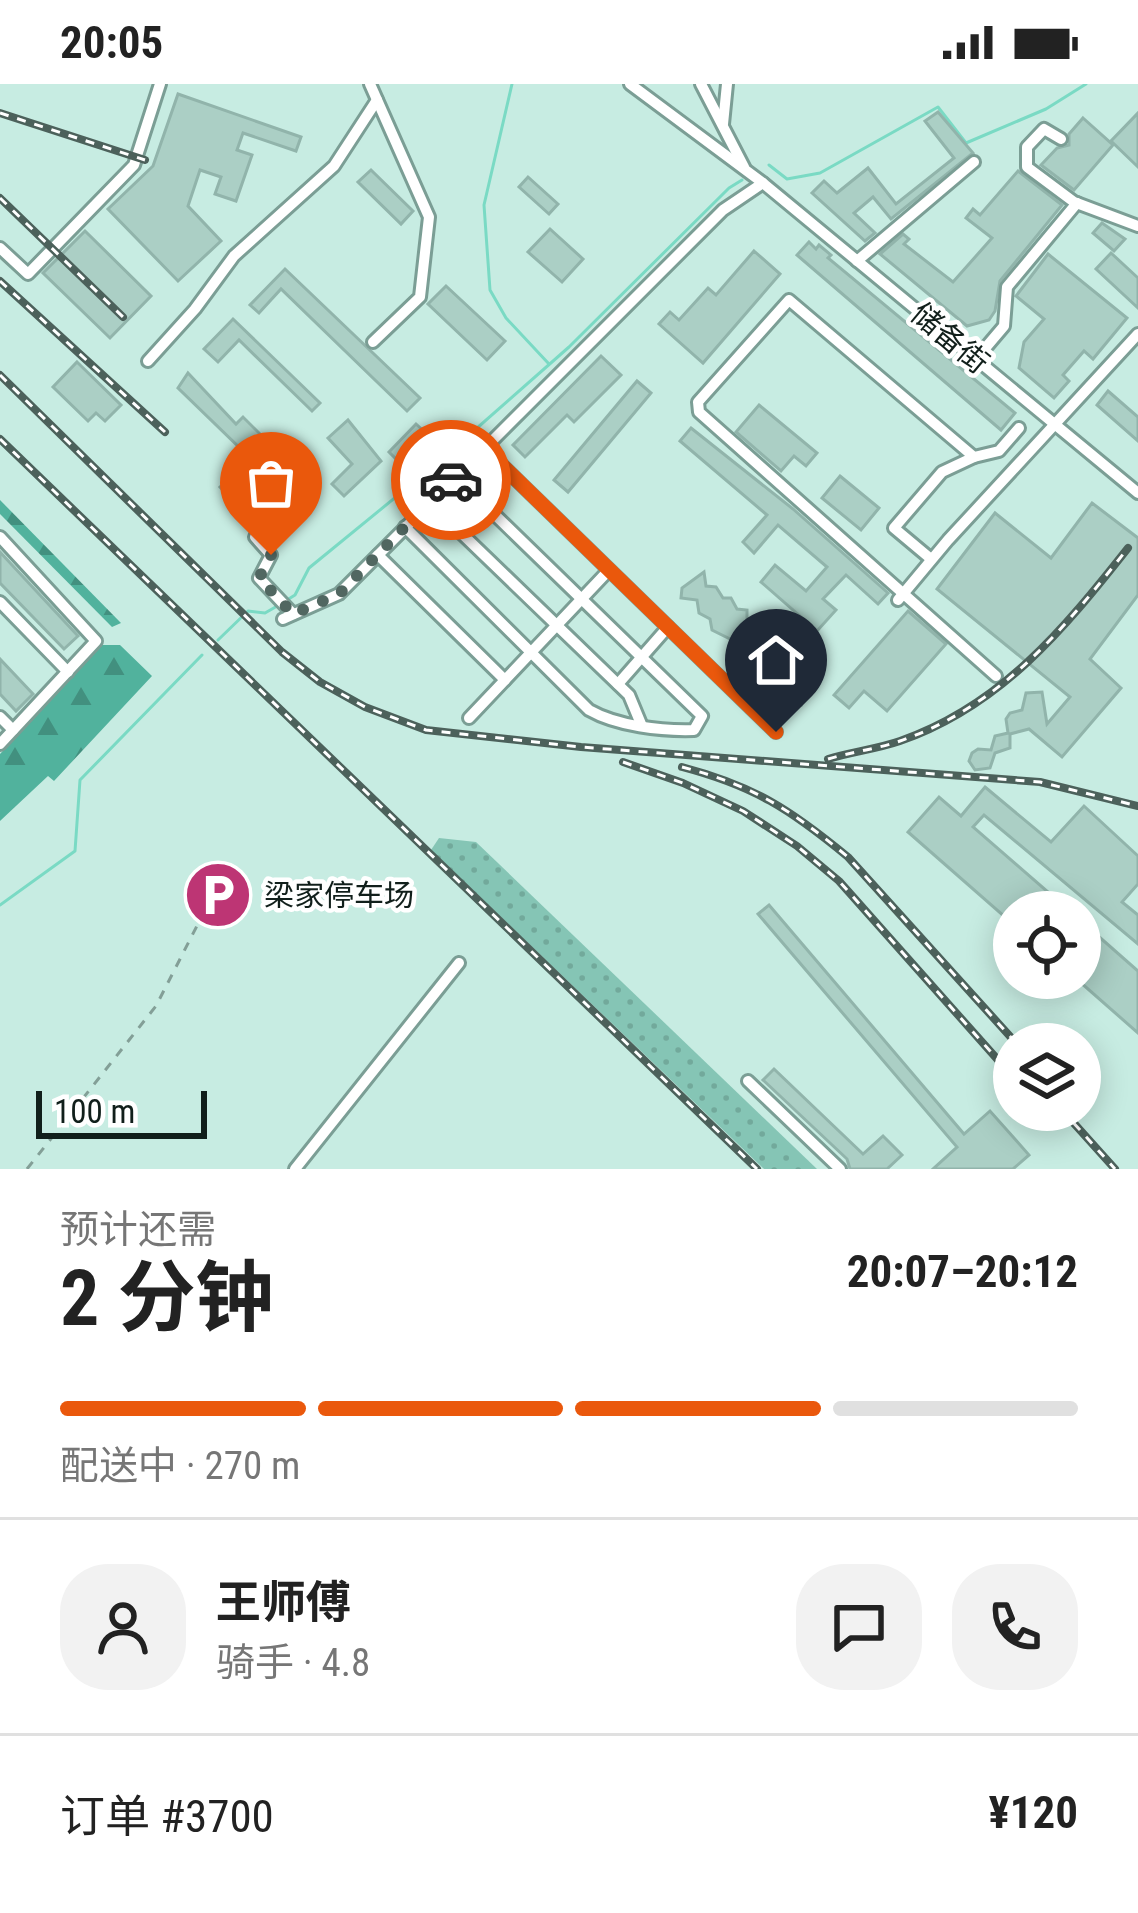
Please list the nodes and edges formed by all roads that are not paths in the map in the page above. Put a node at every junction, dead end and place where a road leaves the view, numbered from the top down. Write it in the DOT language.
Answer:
graph roads {
  1 [pos="160,84"];
  2 [pos="630,84"];
  3 [pos="701,84"];
  4 [pos="727,84"];
  5 [pos="374,89"];
  6 [pos="723,127"];
  7 [pos="1061,139"];
  8 [pos="974,162"];
  9 [pos="745,170"];
  10 [pos="763,183"];
  11 [pos="1076,203"];
  12 [pos="1138,226"];
  13 [pos="0,248"];
  14 [pos="857,261"];
  15 [pos="1138,334"];
  16 [pos="373,342"];
  17 [pos="976,359"];
  18 [pos="148,361"];
  19 [pos="1055,424"];
  20 [pos="1019,428"];
  21 [pos="483,447"];
  22 [pos="974,457"];
  23 [pos="455,476"];
  24 [pos="1138,493"];
  25 [pos="429,502"];
  26 [pos="405,527"];
  27 [pos="0,537"];
  28 [pos="255,537"];
  29 [pos="378,555"];
  30 [pos="932,559"];
  31 [pos="609,570"];
  32 [pos="900,597"];
  33 [pos="581,600"];
  34 [pos="0,602"];
  35 [pos="557,626"];
  36 [pos="668,627"];
  37 [pos="531,652"];
  38 [pos="641,658"];
  39 [pos="68,671"];
  40 [pos="996,676"];
  41 [pos="506,680"];
  42 [pos="618,684"];
  43 [pos="0,716"];
  44 [pos="469,718"];
  45 [pos="641,724"];
  46 [pos="13,730"];
  47 [pos="776,732"];
  48 [pos="0,744"];
  49 [pos="459,963"];
  50 [pos="748,1081"];
  51 [pos="295,1169"];
  52 [pos="840,1169"];
  1 -- 13 [label="street"];
  2 -- 9 [label="street, 储备街"];
  3 -- 6 [label="street"];
  4 -- 6 [label="street"];
  5 -- 16 [label="street"];
  5 -- 18 [label="street"];
  6 -- 9 [label="street"];
  7 -- 11 [label="street"];
  8 -- 14 [label="street"];
  9 -- 10 [label="street, 储备街"];
  10 -- 14 [label="street, 储备街"];
  10 -- 21 [label="street"];
  11 -- 12 [label="street"];
  11 -- 17 [label="street"];
  14 -- 17 [label="street, 储备街"];
  15 -- 19 [label="street"];
  17 -- 19 [label="street, 储备街"];
  19 -- 24 [label="street, 储备街"];
  19 -- 30 [label="street"];
  20 -- 22 [label="street"];
  21 -- 23 [label="street"];
  21 -- 31 [label="street"];
  22 -- 30 [label="street"];
  22 -- 32 [label="street"];
  23 -- 25 [label="street"];
  23 -- 33 [label="street"];
  25 -- 26 [label="street"];
  25 -- 35 [label="street"];
  26 -- 29 [label="street"];
  26 -- 37 [label="street"];
  27 -- 39 [label="street"];
  28 -- 29 [label="street"];
  29 -- 41 [label="street"];
  30 -- 32 [label="street"];
  31 -- 33 [label="street"];
  31 -- 36 [label="street"];
  32 -- 40 [label="street"];
  33 -- 35 [label="street"];
  33 -- 38 [label="street"];
  34 -- 39 [label="street"];
  35 -- 37 [label="street"];
  35 -- 42 [label="street"];
  36 -- 38 [label="street"];
  36 -- 47 [label="street"];
  37 -- 41 [label="street"];
  37 -- 45 [label="street"];
  38 -- 42 [label="street"];
  38 -- 45 [label="street"];
  39 -- 46 [label="street"];
  41 -- 44 [label="street"];
  42 -- 45 [label="street"];
  43 -- 46 [label="street"];
  46 -- 48 [label="street"];
  49 -- 51 [label="street"];
  50 -- 52 [label="street"];
}
